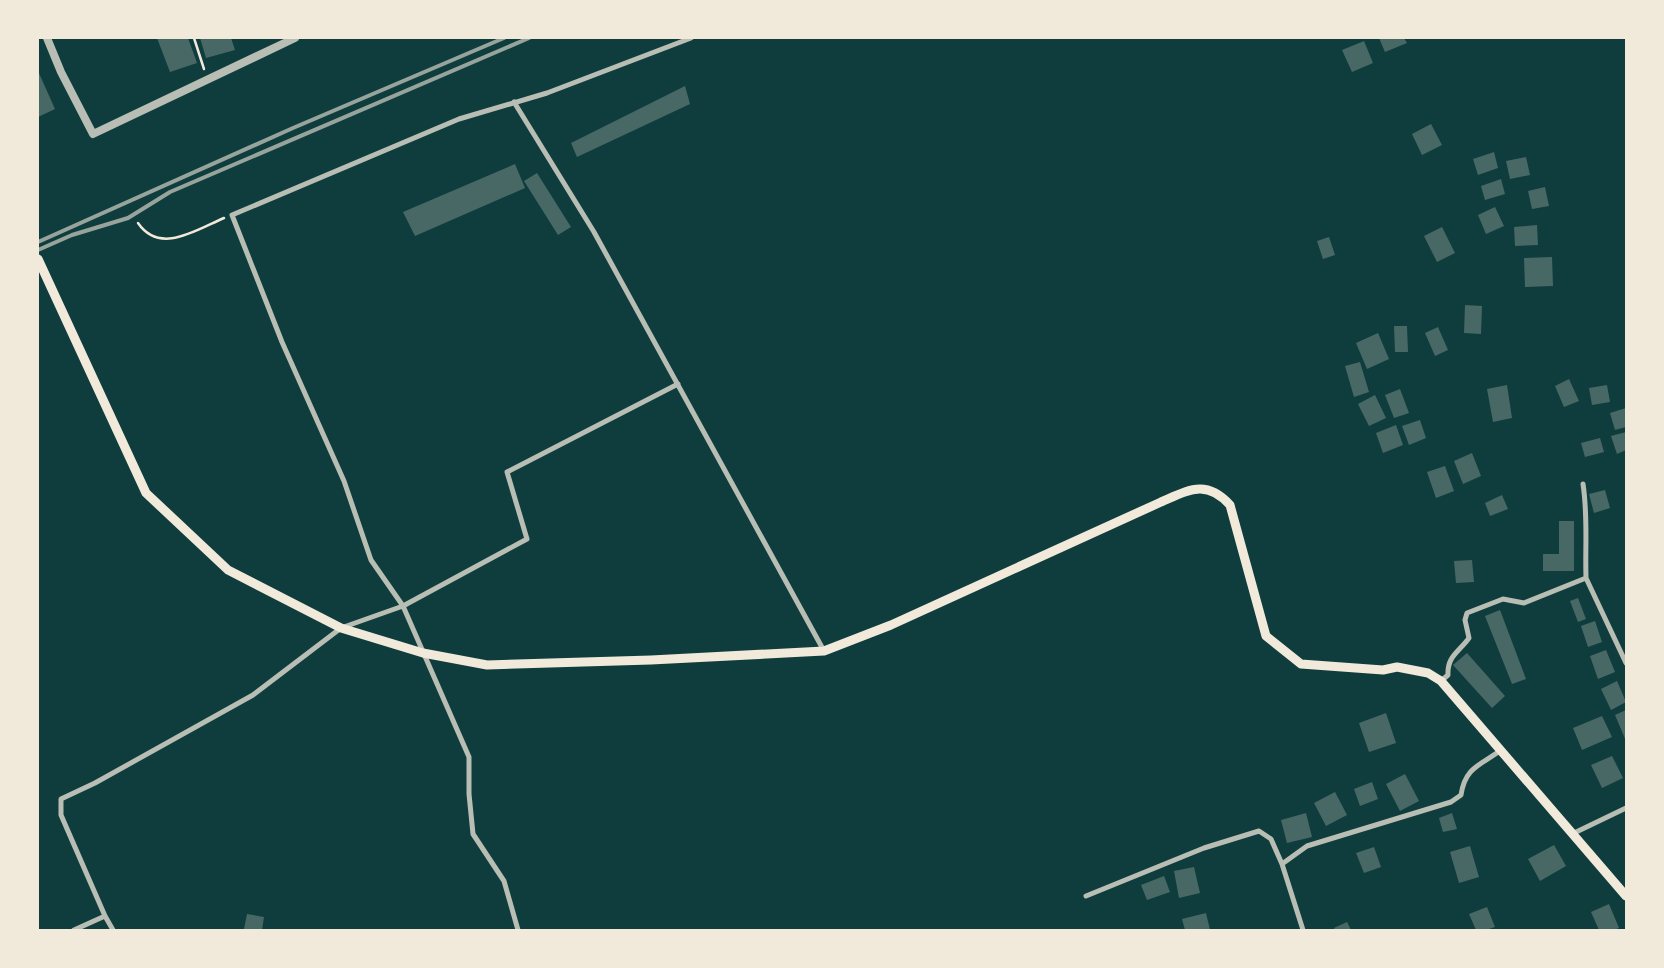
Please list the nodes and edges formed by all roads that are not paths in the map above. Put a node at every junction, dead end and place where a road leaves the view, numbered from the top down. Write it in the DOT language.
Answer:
graph roads {
  1 [pos="47,38"];
  2 [pos="295,38"];
  3 [pos="691,38"];
  4 [pos="514,102"];
  5 [pos="38,259"];
  6 [pos="678,384"];
  7 [pos="1583,484"];
  8 [pos="1586,578"];
  9 [pos="402,606"];
  10 [pos="342,628"];
  11 [pos="824,651"];
  12 [pos="423,653"];
  13 [pos="1626,663"];
  14 [pos="1441,681"];
  15 [pos="1501,750"];
  16 [pos="1626,808"];
  17 [pos="1572,834"];
  18 [pos="1282,864"];
  19 [pos="1086,896"];
  20 [pos="1626,896"];
  21 [pos="106,916"];
  22 [pos="74,930"];
  23 [pos="113,930"];
  24 [pos="518,930"];
  25 [pos="1303,930"];
  1 -- 2 [label="street"];
  3 -- 4 [label="street"];
  4 -- 6 [label="street"];
  4 -- 9 [label="street"];
  5 -- 10 [label="main road"];
  6 -- 9 [label="street"];
  6 -- 11 [label="street"];
  7 -- 8 [label="street"];
  8 -- 13 [label="street"];
  8 -- 14 [label="street"];
  9 -- 10 [label="street"];
  9 -- 12 [label="street"];
  10 -- 12 [label="main road"];
  10 -- 21 [label="street"];
  11 -- 12 [label="main road"];
  11 -- 14 [label="main road"];
  12 -- 24 [label="street"];
  14 -- 15 [label="main road"];
  15 -- 17 [label="main road"];
  15 -- 18 [label="street"];
  16 -- 17 [label="street"];
  17 -- 20 [label="main road"];
  18 -- 19 [label="street"];
  18 -- 25 [label="street"];
  21 -- 22 [label="street"];
  21 -- 23 [label="street"];
}
